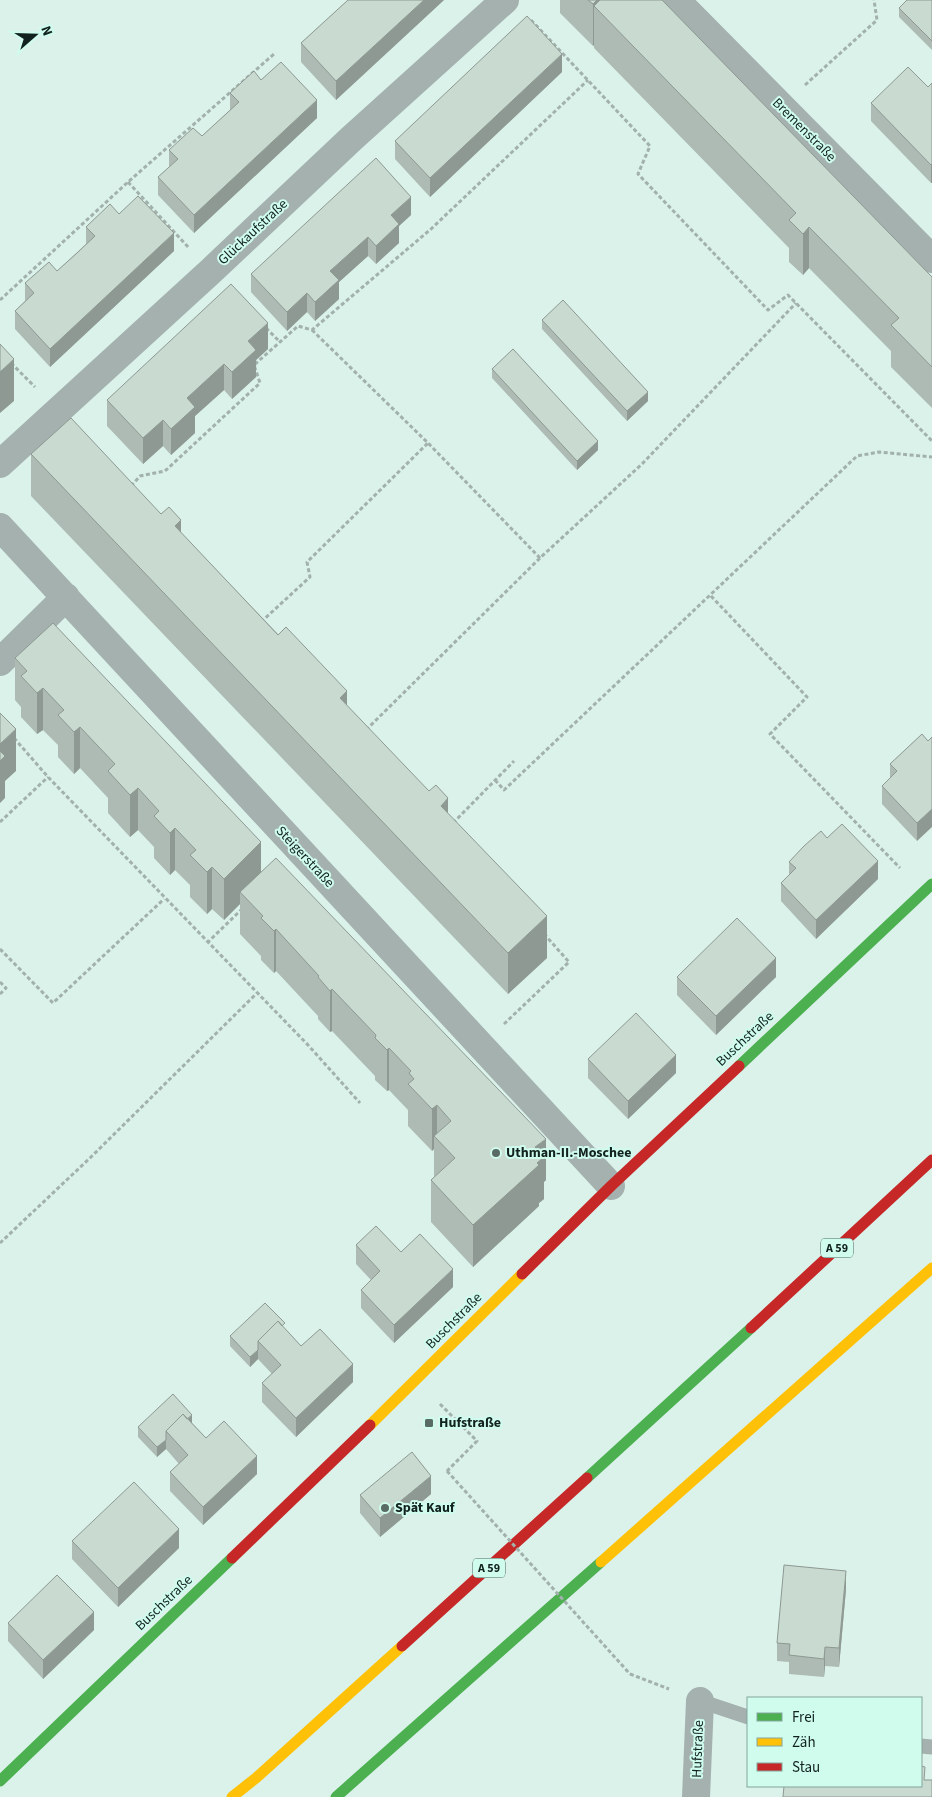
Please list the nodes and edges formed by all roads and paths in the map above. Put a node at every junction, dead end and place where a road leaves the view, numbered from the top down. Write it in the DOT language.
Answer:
graph roads {
  1 [pos="676,0"];
  2 [pos="874,0"];
  3 [pos="515,7"];
  4 [pos="274,54"];
  5 [pos="588,80"];
  6 [pos="781,108"];
  7 [pos="128,182"];
  8 [pos="932,259"];
  9 [pos="211,271"];
  10 [pos="0,300"];
  11 [pos="797,303"];
  12 [pos="259,321"];
  13 [pos="312,330"];
  14 [pos="280,342"];
  15 [pos="7,359"];
  16 [pos="59,411"];
  17 [pos="932,441"];
  18 [pos="428,443"];
  19 [pos="932,457"];
  20 [pos="0,464"];
  21 [pos="126,490"];
  22 [pos="0,527"];
  23 [pos="540,558"];
  24 [pos="710,596"];
  25 [pos="66,597"];
  26 [pos="253,616"];
  27 [pos="0,662"];
  28 [pos="362,734"];
  29 [pos="12,736"];
  30 [pos="514,761"];
  31 [pos="48,777"];
  32 [pos="495,780"];
  33 [pos="0,822"];
  34 [pos="447,828"];
  35 [pos="928,888"];
  36 [pos="164,899"];
  37 [pos="247,904"];
  38 [pos="544,934"];
  39 [pos="207,944"];
  40 [pos="0,949"];
  41 [pos="0,982"];
  42 [pos="0,994"];
  43 [pos="257,994"];
  44 [pos="480,1046"];
  45 [pos="360,1103"];
  46 [pos="932,1160"];
  47 [pos="611,1186"];
  48 [pos="0,1243"];
  49 [pos="932,1268"];
  50 [pos="416,1380"];
  51 [pos="700,1701"];
  52 [pos="747,1717"];
  53 [pos="0,1781"];
  54 [pos="232,1797"];
  55 [pos="336,1797"];
  56 [pos="696,1797"];
  1 -- 6 [label="street, Bremenstraße"];
  2 -- 6 [label="path"];
  3 -- 5 [label="path"];
  3 -- 9 [label="street, Glückaufstraße"];
  4 -- 7 [label="path"];
  5 -- 11 [label="path"];
  5 -- 13 [label="path"];
  6 -- 8 [label="street, Bremenstraße"];
  7 -- 9 [label="path"];
  7 -- 10 [label="path"];
  9 -- 16 [label="street, Glückaufstraße"];
  11 -- 17 [label="path"];
  11 -- 23 [label="path"];
  12 -- 14 [label="path"];
  13 -- 14 [label="path"];
  13 -- 18 [label="path"];
  14 -- 21 [label="path"];
  15 -- 16 [label="path"];
  16 -- 20 [label="street, Glückaufstraße"];
  18 -- 23 [label="path"];
  18 -- 26 [label="path"];
  19 -- 24 [label="path"];
  22 -- 25 [label="street, Steigerstraße"];
  23 -- 28 [label="path"];
  24 -- 32 [label="path"];
  24 -- 35 [label="path"];
  25 -- 27 [label="street"];
  25 -- 44 [label="street, Steigerstraße"];
  29 -- 31 [label="path"];
  30 -- 32 [label="path"];
  31 -- 33 [label="path"];
  31 -- 36 [label="path"];
  32 -- 34 [label="path"];
  35 -- 47 [label="main road, Buschstraße"];
  36 -- 39 [label="path"];
  36 -- 40 [label="path"];
  37 -- 39 [label="path"];
  38 -- 44 [label="path"];
  39 -- 43 [label="path"];
  41 -- 42 [label="path"];
  43 -- 45 [label="path"];
  43 -- 48 [label="path"];
  44 -- 47 [label="street, Steigerstraße"];
  46 -- 54 [label="main road, A 59"];
  47 -- 50 [label="main road, Buschstraße"];
  49 -- 55 [label="main road"];
  50 -- 51 [label="path, bridge"];
  50 -- 53 [label="main road, Buschstraße"];
  51 -- 52 [label="lane"];
  51 -- 56 [label="street, Hufstraße"];
}
